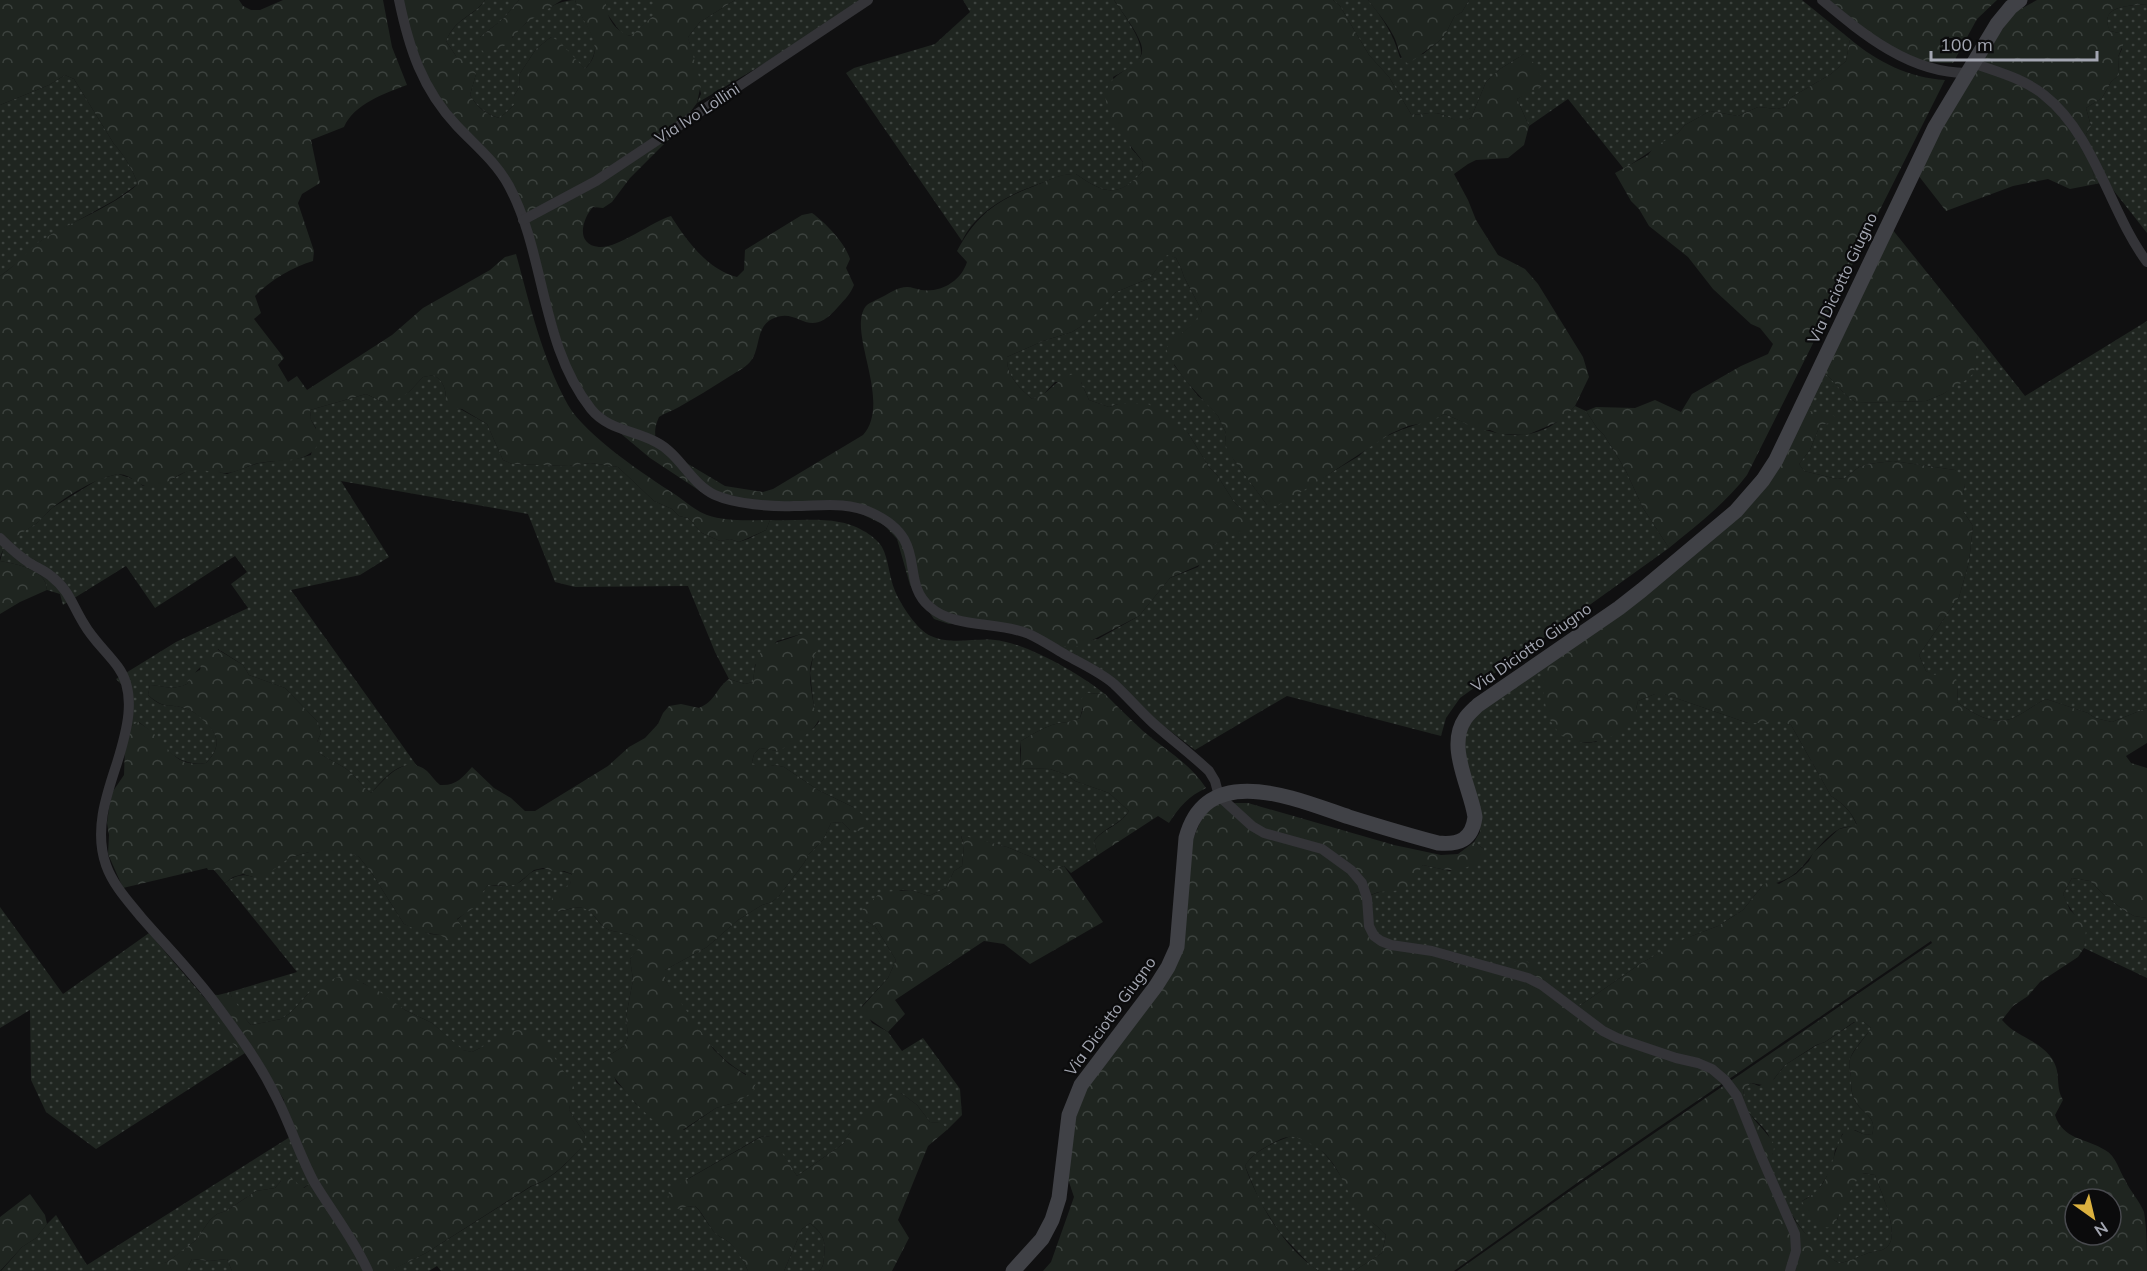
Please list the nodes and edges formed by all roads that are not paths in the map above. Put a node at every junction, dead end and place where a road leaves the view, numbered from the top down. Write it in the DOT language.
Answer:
graph roads {
  1 [pos="399,0"];
  2 [pos="868,0"];
  3 [pos="1822,0"];
  4 [pos="2020,0"];
  5 [pos="1970,68"];
  6 [pos="523,220"];
  7 [pos="2147,262"];
  8 [pos="0,538"];
  9 [pos="1219,796"];
  10 [pos="368,1271"];
  11 [pos="1013,1271"];
  12 [pos="1790,1271"];
  1 -- 6 [label="street"];
  2 -- 6 [label="street, Via Ivo Lollini"];
  3 -- 5 [label="street"];
  4 -- 5 [label="main road, Via Diciotto Giugno"];
  5 -- 7 [label="street"];
  5 -- 9 [label="main road, Via Diciotto Giugno"];
  6 -- 9 [label="street"];
  8 -- 10 [label="street"];
  9 -- 11 [label="main road, Via Diciotto Giugno"];
  9 -- 12 [label="street"];
}
